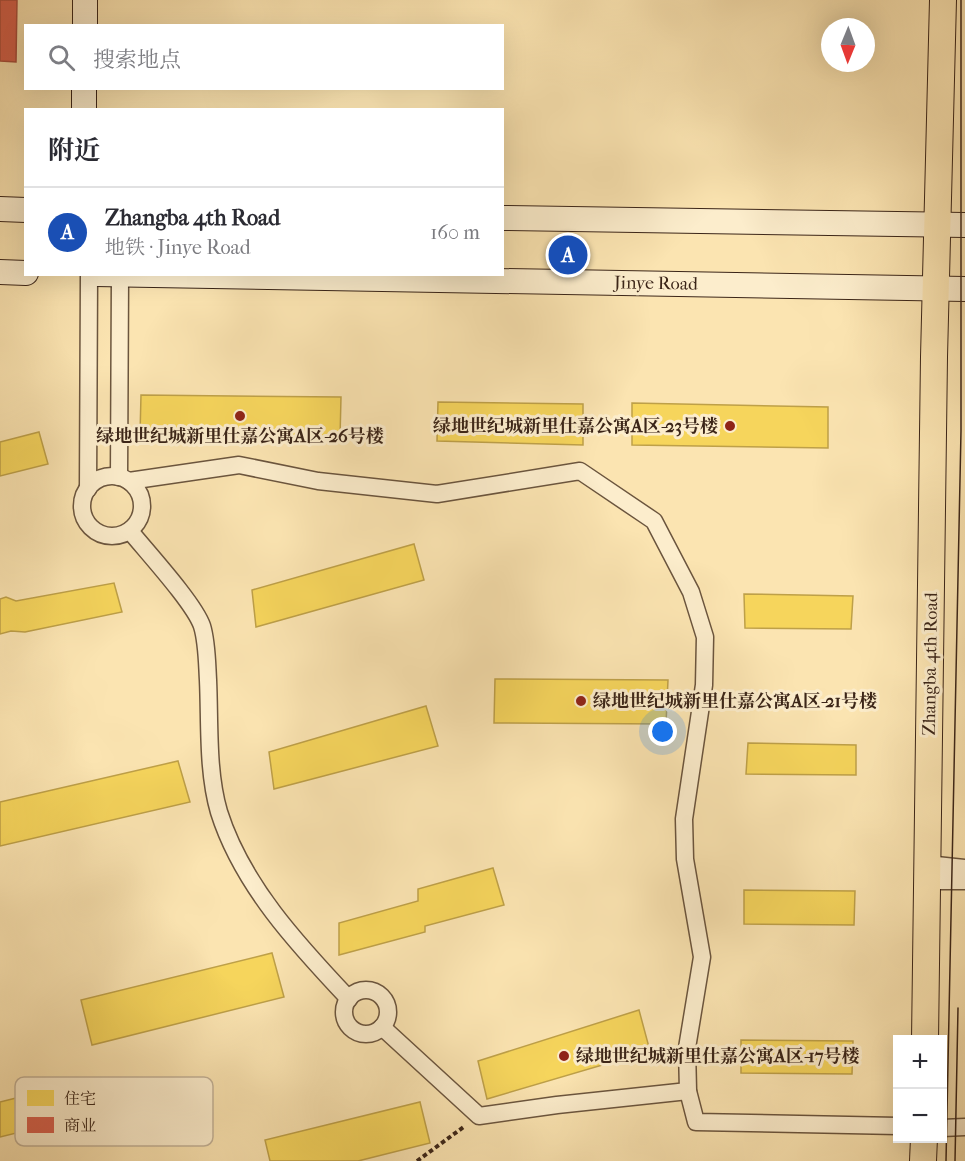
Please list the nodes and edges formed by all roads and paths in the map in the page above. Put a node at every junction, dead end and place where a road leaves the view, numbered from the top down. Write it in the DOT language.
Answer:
graph roads {
  1 [pos="85,0"];
  2 [pos="943,0"];
  3 [pos="85,24"];
  4 [pos="84,90"];
  5 [pos="84,108"];
  6 [pos="0,209"];
  7 [pos="24,210"];
  8 [pos="504,218"];
  9 [pos="938,224"];
  10 [pos="965,225"];
  11 [pos="0,272"];
  12 [pos="24,273"];
  13 [pos="88,276"];
  14 [pos="120,276"];
  15 [pos="178,276"];
  16 [pos="937,289"];
  17 [pos="965,289"];
  18 [pos="124,479"];
  19 [pos="88,489"];
  20 [pos="130,531"];
  21 [pos="965,868"];
  22 [pos="926,872"];
  23 [pos="965,881"];
  24 [pos="349,999"];
  25 [pos="382,1027"];
  26 [pos="925,1035"];
  27 [pos="688,1091"];
  28 [pos="479,1116"];
  29 [pos="893,1126"];
  30 [pos="965,1127"];
  31 [pos="947,1128"];
  32 [pos="924,1143"];
  33 [pos="417,1161"];
  34 [pos="923,1161"];
  1 -- 3 [label="main road"];
  2 -- 9 [label="main road"];
  4 -- 5 [label="main road"];
  6 -- 7 [label="main road"];
  8 -- 9 [label="main road"];
  9 -- 10 [label="main road"];
  9 -- 16 [label="main road, Zhangba 4th Road"];
  11 -- 12 [label="main road"];
  13 -- 19 [label="street"];
  14 -- 18 [label="street"];
  15 -- 16 [label="main road, Jinye Road"];
  16 -- 17 [label="main road, Jinye Road"];
  16 -- 22 [label="main road, Zhangba 4th Road"];
  18 -- 19 [label="street"];
  18 -- 20 [label="street"];
  18 -- 27 [label="street"];
  19 -- 20 [label="street"];
  20 -- 24 [label="street"];
  21 -- 22 [label="street"];
  22 -- 23 [label="street"];
  22 -- 26 [label="main road, Zhangba 4th Road"];
  24 -- 25 [label="street"];
  24 -- 25 [label="street"];
  25 -- 28 [label="street"];
  27 -- 28 [label="street"];
  27 -- 29 [label="street"];
  28 -- 33 [label="path"];
  30 -- 31 [label="street"];
  32 -- 34 [label="main road"];
}
